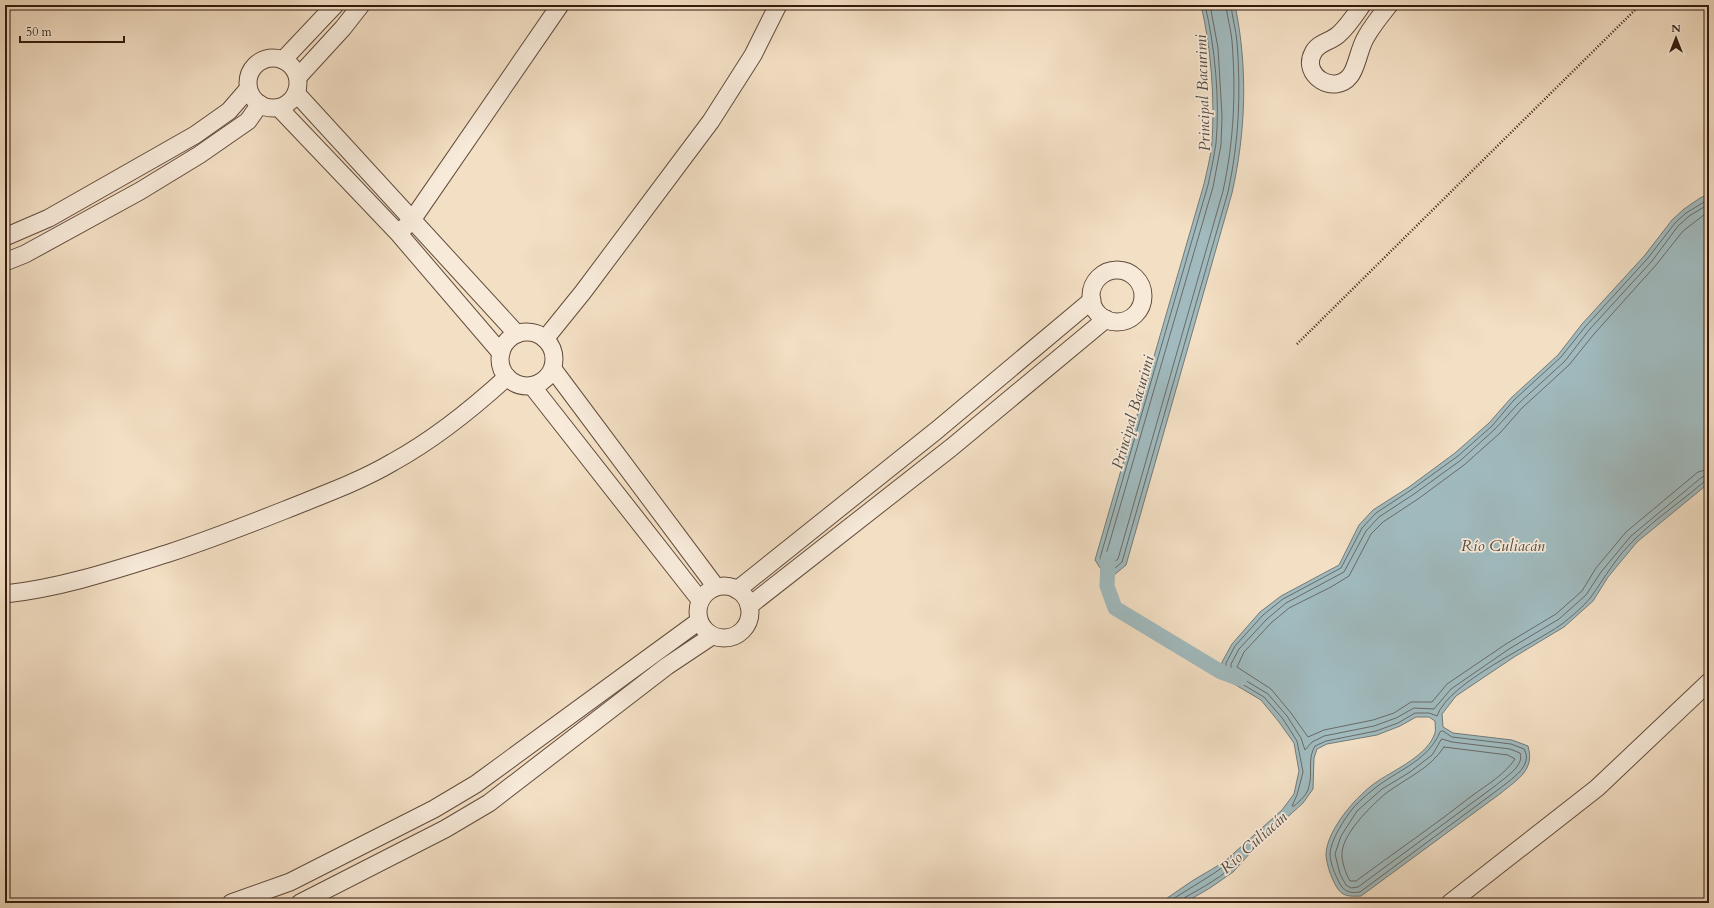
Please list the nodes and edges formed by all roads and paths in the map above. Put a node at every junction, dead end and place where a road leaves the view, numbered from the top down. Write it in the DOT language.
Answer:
graph roads {
  1 [pos="335,5"];
  2 [pos="361,5"];
  3 [pos="560,5"];
  4 [pos="778,5"];
  5 [pos="1362,5"];
  6 [pos="1389,5"];
  7 [pos="1640,5"];
  8 [pos="283,60"];
  9 [pos="297,85"];
  10 [pos="248,89"];
  11 [pos="260,104"];
  12 [pos="279,108"];
  13 [pos="412,220"];
  14 [pos="399,234"];
  15 [pos="5,237"];
  16 [pos="5,262"];
  17 [pos="1092,300"];
  18 [pos="1106,319"];
  19 [pos="517,334"];
  20 [pos="545,339"];
  21 [pos="1297,344"];
  22 [pos="501,353"];
  23 [pos="553,368"];
  24 [pos="507,377"];
  25 [pos="532,386"];
  26 [pos="938,430"];
  27 [pos="952,447"];
  28 [pos="716,587"];
  29 [pos="737,590"];
  30 [pos="5,594"];
  31 [pos="700,600"];
  32 [pos="749,606"];
  33 [pos="699,621"];
  34 [pos="712,636"];
  35 [pos="1709,682"];
  36 [pos="476,784"];
  37 [pos="489,803"];
  38 [pos="231,903"];
  39 [pos="300,903"];
  40 [pos="1450,903"];
  1 -- 8 [label="street"];
  2 -- 9 [label="street"];
  3 -- 13 [label="street"];
  4 -- 20 [label="street"];
  5 -- 6 [label="street"];
  7 -- 21 [label="path"];
  8 -- 9 [label="street"];
  8 -- 10 [label="street"];
  9 -- 12 [label="street"];
  9 -- 13 [label="street"];
  10 -- 11 [label="street"];
  10 -- 15 [label="street"];
  11 -- 12 [label="street"];
  11 -- 16 [label="street"];
  12 -- 14 [label="street"];
  13 -- 14 [label="street"];
  13 -- 19 [label="street"];
  14 -- 22 [label="street"];
  17 -- 18 [label="street"];
  17 -- 18 [label="street"];
  17 -- 26 [label="street"];
  18 -- 27 [label="street"];
  19 -- 20 [label="street"];
  19 -- 22 [label="street"];
  20 -- 23 [label="street"];
  22 -- 24 [label="street"];
  23 -- 25 [label="street"];
  23 -- 28 [label="street"];
  24 -- 25 [label="street"];
  24 -- 30 [label="street"];
  25 -- 31 [label="street"];
  26 -- 27 [label="street"];
  26 -- 29 [label="street"];
  27 -- 32 [label="street"];
  28 -- 29 [label="street"];
  28 -- 31 [label="street"];
  29 -- 32 [label="street"];
  31 -- 33 [label="street"];
  32 -- 34 [label="street"];
  33 -- 34 [label="street"];
  33 -- 36 [label="street"];
  34 -- 37 [label="street"];
  35 -- 40 [label="street"];
  36 -- 37 [label="street"];
  36 -- 38 [label="street"];
  37 -- 39 [label="street"];
}
